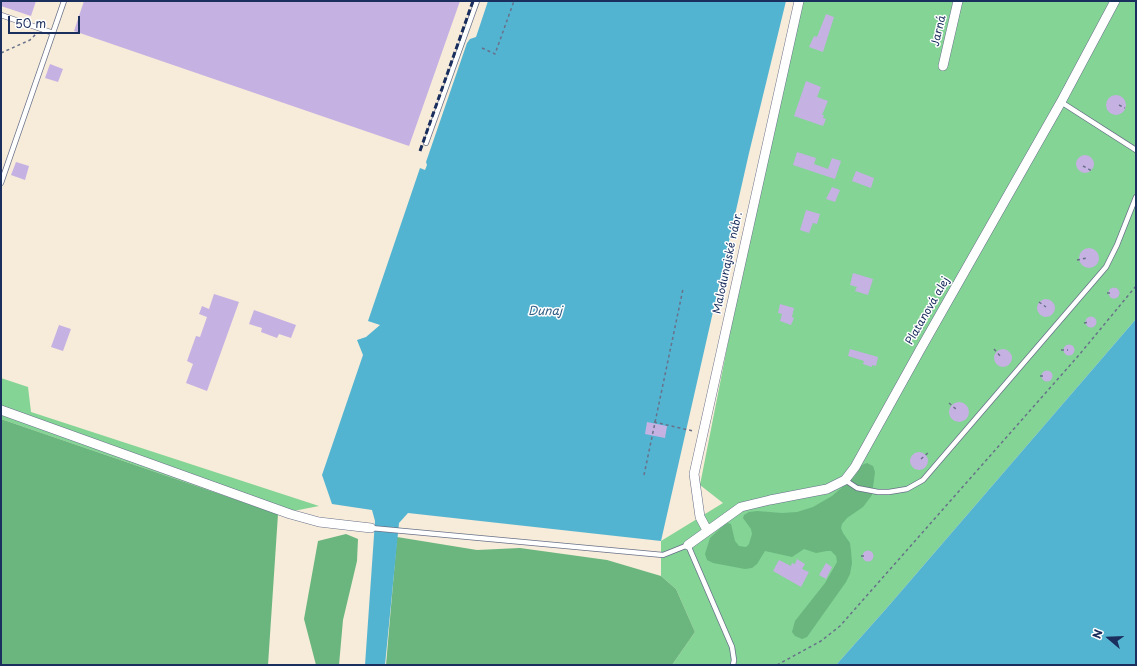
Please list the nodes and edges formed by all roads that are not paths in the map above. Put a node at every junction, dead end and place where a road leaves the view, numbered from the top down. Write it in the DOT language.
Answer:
graph roads {
  1 [pos="64,1"];
  2 [pos="477,1"];
  3 [pos="799,1"];
  4 [pos="958,1"];
  5 [pos="1115,1"];
  6 [pos="1,15"];
  7 [pos="53,33"];
  8 [pos="943,66"];
  9 [pos="1061,102"];
  10 [pos="426,143"];
  11 [pos="1136,150"];
  12 [pos="1,183"];
  13 [pos="1136,197"];
  14 [pos="1,410"];
  15 [pos="845,480"];
  16 [pos="371,528"];
  17 [pos="707,530"];
  18 [pos="688,545"];
  19 [pos="733,665"];
  1 -- 7 [label="lane"];
  2 -- 10 [label="lane"];
  3 -- 17 [label="street, Malodunajské nábr."];
  4 -- 8 [label="street, Jarná"];
  5 -- 9 [label="street, Platanová alej"];
  6 -- 7 [label="lane"];
  7 -- 12 [label="lane"];
  9 -- 11 [label="lane"];
  9 -- 15 [label="street, Platanová alej"];
  13 -- 15 [label="lane"];
  14 -- 16 [label="street"];
  15 -- 17 [label="street"];
  16 -- 18 [label="lane"];
  17 -- 18 [label="street"];
  18 -- 19 [label="lane"];
}
